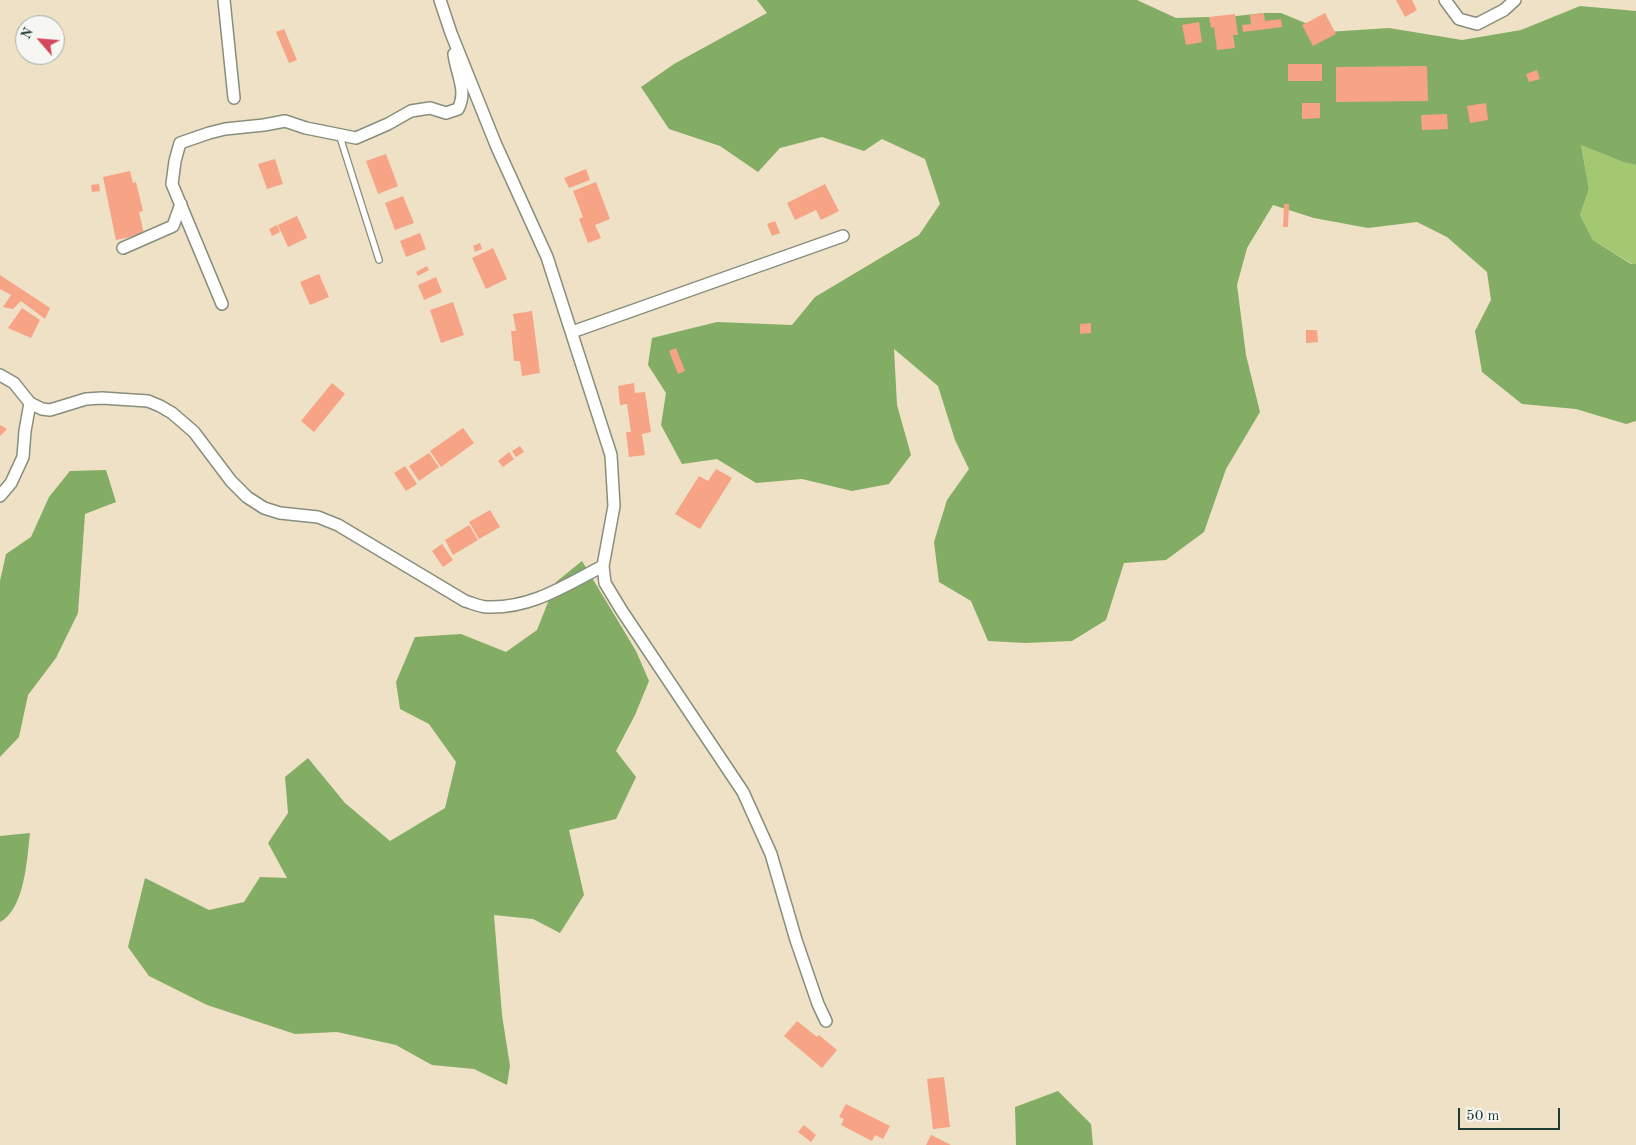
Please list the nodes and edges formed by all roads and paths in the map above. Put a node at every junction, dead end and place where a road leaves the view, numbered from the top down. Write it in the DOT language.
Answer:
graph roads {
  1 [pos="224,0"];
  2 [pos="440,0"];
  3 [pos="1444,0"];
  4 [pos="1515,0"];
  5 [pos="451,33"];
  6 [pos="234,98"];
  7 [pos="356,138"];
  8 [pos="181,204"];
  9 [pos="843,236"];
  10 [pos="123,248"];
  11 [pos="379,260"];
  12 [pos="222,304"];
  13 [pos="572,332"];
  14 [pos="0,375"];
  15 [pos="30,403"];
  16 [pos="0,496"];
  17 [pos="603,566"];
  18 [pos="826,1021"];
  1 -- 6 [label="street"];
  2 -- 5 [label="street"];
  3 -- 4 [label="street"];
  5 -- 7 [label="street"];
  5 -- 13 [label="street"];
  7 -- 8 [label="street"];
  7 -- 11 [label="lane"];
  8 -- 10 [label="street"];
  8 -- 12 [label="street"];
  9 -- 13 [label="street"];
  13 -- 17 [label="street"];
  14 -- 15 [label="street"];
  15 -- 16 [label="street"];
  15 -- 17 [label="street"];
  17 -- 18 [label="street"];
}
